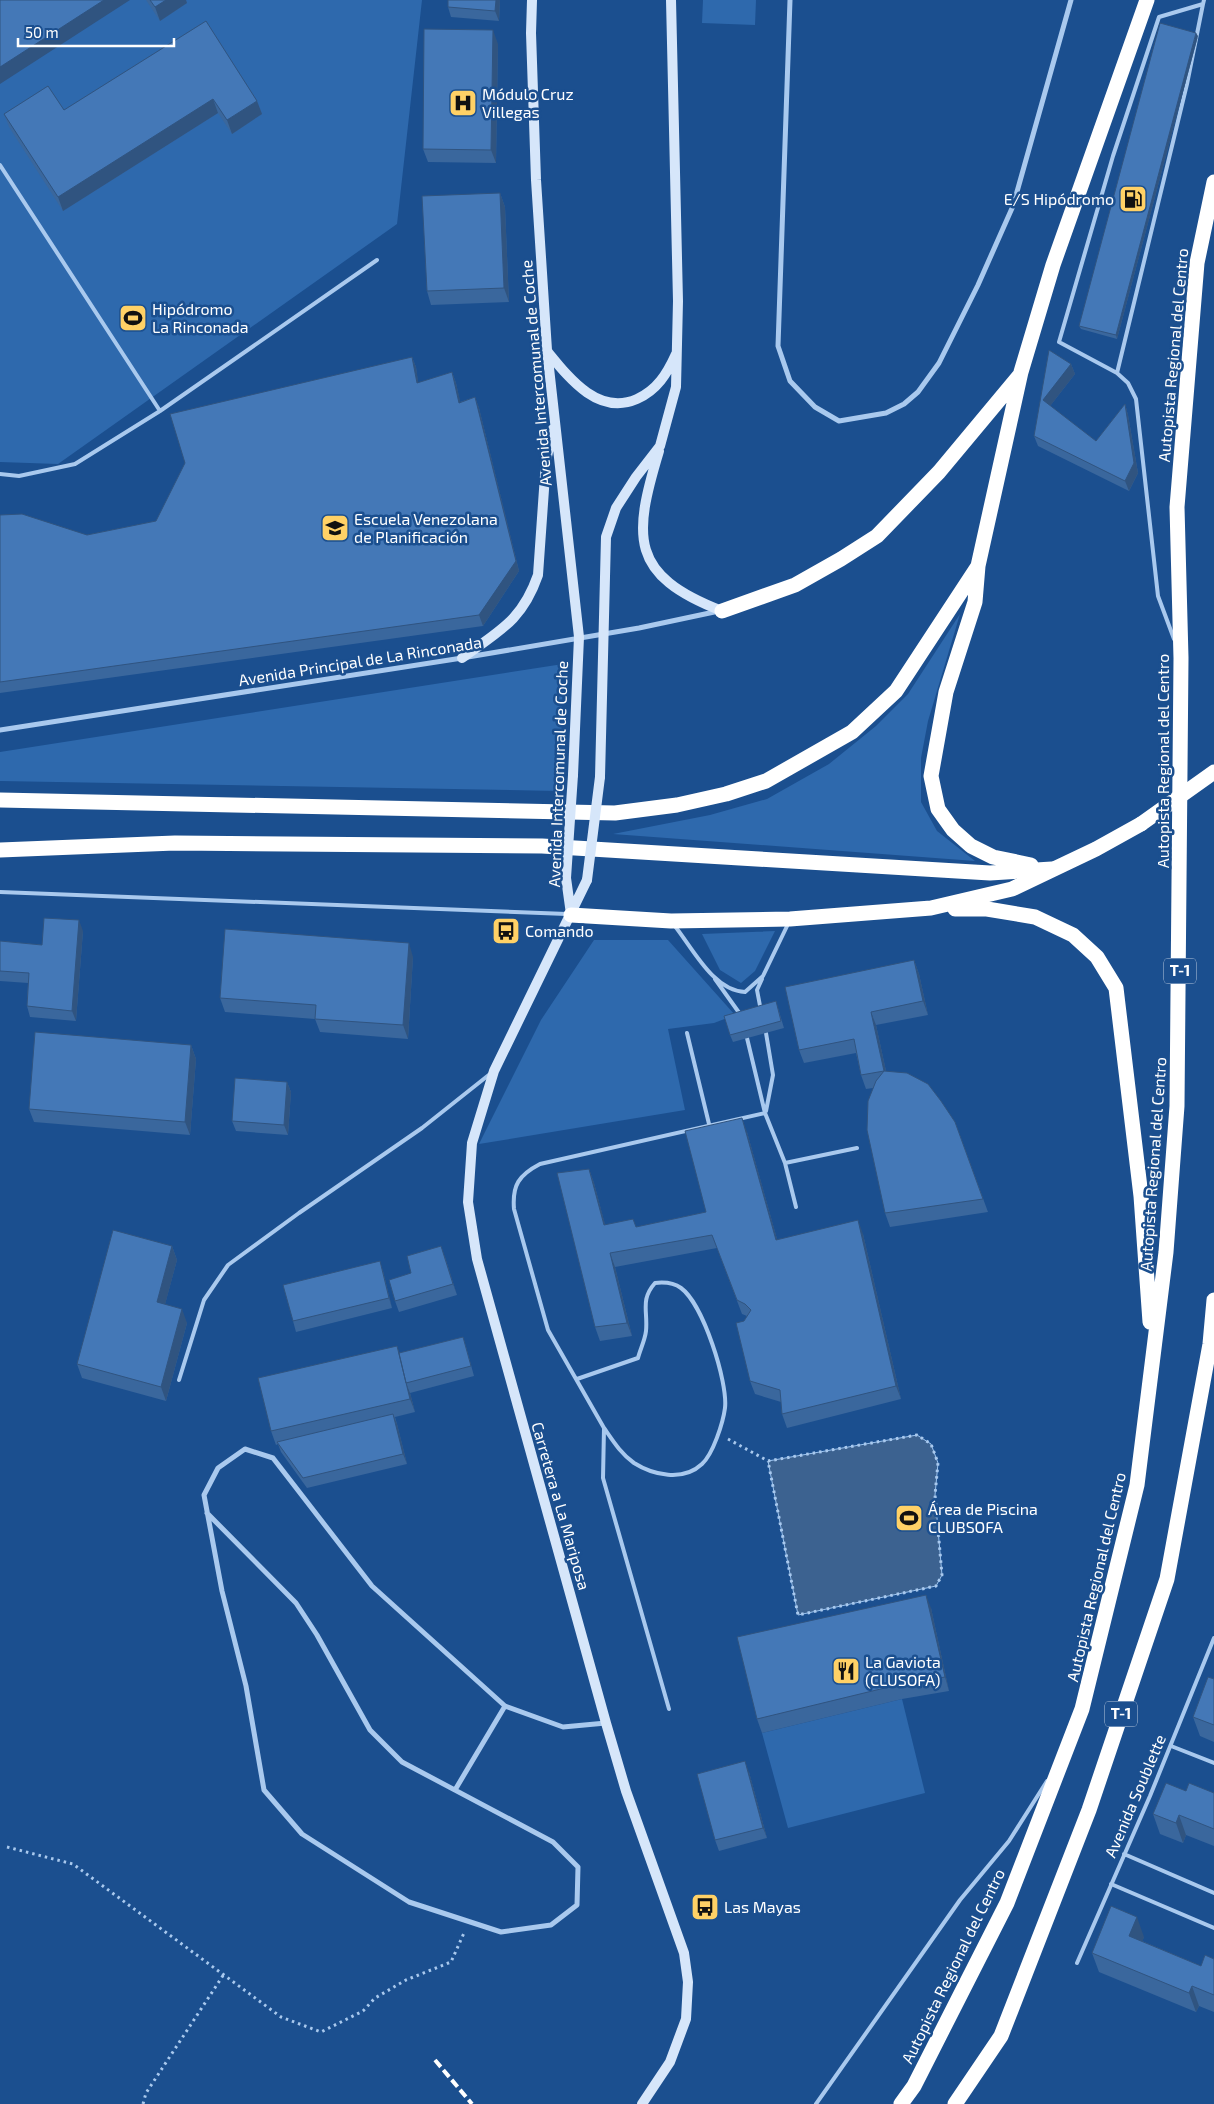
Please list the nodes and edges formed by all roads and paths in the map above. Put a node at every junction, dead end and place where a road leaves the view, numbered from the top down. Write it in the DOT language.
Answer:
graph roads {
  1 [pos="532,0"];
  2 [pos="671,0"];
  3 [pos="790,0"];
  4 [pos="1071,0"];
  5 [pos="1147,0"];
  6 [pos="1204,2"];
  7 [pos="0,165"];
  8 [pos="1214,182"];
  9 [pos="377,260"];
  10 [pos="678,349"];
  11 [pos="546,350"];
  12 [pos="1021,372"];
  13 [pos="1117,373"];
  14 [pos="160,411"];
  15 [pos="554,421"];
  16 [pos="660,446"];
  17 [pos="0,474"];
  18 [pos="978,566"];
  19 [pos="722,610"];
  20 [pos="602,633"];
  21 [pos="579,637"];
  22 [pos="462,658"];
  23 [pos="1181,658"];
  24 [pos="0,730"];
  25 [pos="1214,772"];
  26 [pos="0,800"];
  27 [pos="0,850"];
  28 [pos="1052,869"];
  29 [pos="0,892"];
  30 [pos="931,908"];
  31 [pos="571,915"];
  32 [pos="790,919"];
  33 [pos="672,921"];
  34 [pos="763,976"];
  35 [pos="714,977"];
  36 [pos="762,1013"];
  37 [pos="743,1018"];
  38 [pos="687,1033"];
  39 [pos="766,1033"];
  40 [pos="747,1038"];
  41 [pos="494,1070"];
  42 [pos="765,1113"];
  43 [pos="709,1124"];
  44 [pos="857,1148"];
  45 [pos="785,1163"];
  46 [pos="796,1206"];
  47 [pos="1214,1300"];
  48 [pos="1152,1353"];
  49 [pos="577,1379"];
  50 [pos="180,1380"];
  51 [pos="604,1428"];
  52 [pos="718,1434"];
  53 [pos="768,1461"];
  54 [pos="207,1512"];
  55 [pos="1214,1638"];
  56 [pos="1212,1651"];
  57 [pos="505,1706"];
  58 [pos="669,1709"];
  59 [pos="606,1723"];
  60 [pos="1171,1746"];
  61 [pos="1066,1751"];
  62 [pos="1214,1763"];
  63 [pos="455,1790"];
  64 [pos="7,1847"];
  65 [pos="1124,1854"];
  66 [pos="1111,1884"];
  67 [pos="1214,1893"];
  68 [pos="470,1921"];
  69 [pos="1214,1928"];
  70 [pos="1077,1963"];
  71 [pos="224,1974"];
  72 [pos="143,2104"];
  73 [pos="642,2104"];
  74 [pos="816,2104"];
  75 [pos="901,2104"];
  76 [pos="954,2104"];
  1 -- 11 [label="main road, Avenida Intercomunal de Coche"];
  2 -- 10 [label="main road, Avenida Intercomunal de Coche"];
  3 -- 4 [label="street"];
  5 -- 12 [label="highway"];
  6 -- 13 [label="lane"];
  6 -- 13 [label="lane"];
  7 -- 14 [label="lane"];
  8 -- 23 [label="highway, Autopista Regional del Centro / T-1"];
  9 -- 14 [label="lane"];
  10 -- 11 [label="main road"];
  10 -- 16 [label="main road, Avenida Intercomunal de Coche"];
  11 -- 15 [label="main road, Avenida Intercomunal de Coche"];
  12 -- 18 [label="highway"];
  12 -- 19 [label="highway"];
  13 -- 23 [label="lane"];
  14 -- 17 [label="lane"];
  15 -- 21 [label="main road, Avenida Intercomunal de Coche"];
  15 -- 22 [label="main road"];
  16 -- 19 [label="main road"];
  16 -- 20 [label="main road, Avenida Intercomunal de Coche"];
  18 -- 26 [label="highway"];
  18 -- 28 [label="highway"];
  19 -- 20 [label="street, Avenida Principal de La Rinconada"];
  20 -- 21 [label="street, Avenida Principal de La Rinconada"];
  20 -- 31 [label="main road, Avenida Intercomunal de Coche, bridge"];
  21 -- 22 [label="street, Avenida Principal de La Rinconada"];
  21 -- 31 [label="main road, Avenida Intercomunal de Coche, bridge"];
  22 -- 24 [label="street, Avenida Principal de La Rinconada"];
  23 -- 48 [label="highway, Autopista Regional del Centro / T-1"];
  25 -- 28 [label="highway, bridge"];
  27 -- 28 [label="highway"];
  28 -- 30 [label="highway"];
  29 -- 31 [label="lane"];
  30 -- 32 [label="highway"];
  30 -- 48 [label="highway"];
  31 -- 33 [label="highway"];
  31 -- 41 [label="main road, Carretera a La Mariposa"];
  32 -- 33 [label="highway"];
  32 -- 34 [label="lane"];
  33 -- 35 [label="lane"];
  34 -- 35 [label="lane"];
  34 -- 36 [label="lane"];
  35 -- 37 [label="lane"];
  38 -- 43 [label="lane"];
  39 -- 42 [label="lane"];
  40 -- 42 [label="lane"];
  41 -- 50 [label="lane"];
  41 -- 59 [label="main road, Carretera a La Mariposa"];
  42 -- 43 [label="lane"];
  42 -- 45 [label="lane"];
  43 -- 49 [label="lane"];
  44 -- 45 [label="lane"];
  45 -- 46 [label="lane"];
  47 -- 76 [label="highway, T-1"];
  48 -- 61 [label="highway, Autopista Regional del Centro / T-1"];
  49 -- 51 [label="lane"];
  49 -- 52 [label="lane"];
  51 -- 52 [label="lane"];
  51 -- 58 [label="lane"];
  52 -- 53 [label="path"];
  53 -- 53 [label="path"];
  54 -- 57 [label="street"];
  54 -- 63 [label="street"];
  54 -- 68 [label="street"];
  55 -- 56 [label="lane, Avenida Soublette"];
  56 -- 60 [label="lane, Avenida Soublette"];
  57 -- 59 [label="street"];
  57 -- 63 [label="street"];
  59 -- 73 [label="main road, Carretera a La Mariposa"];
  60 -- 62 [label="lane"];
  60 -- 65 [label="lane, Avenida Soublette"];
  61 -- 74 [label="lane"];
  61 -- 75 [label="highway, Autopista Regional del Centro / T-1"];
  63 -- 68 [label="street"];
  64 -- 71 [label="path"];
  65 -- 66 [label="lane, Avenida Soublette"];
  65 -- 67 [label="lane"];
  66 -- 69 [label="lane"];
  66 -- 70 [label="lane, Avenida Soublette"];
  68 -- 71 [label="path"];
  71 -- 72 [label="path"];
}
